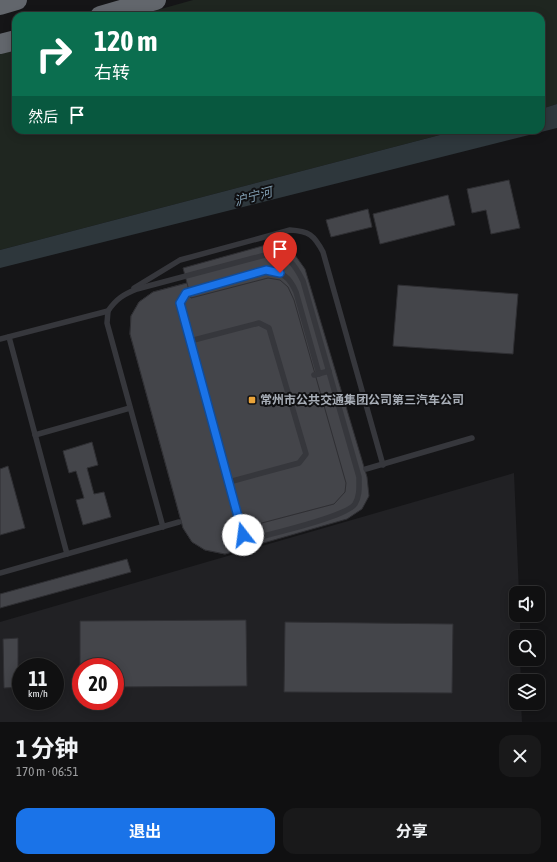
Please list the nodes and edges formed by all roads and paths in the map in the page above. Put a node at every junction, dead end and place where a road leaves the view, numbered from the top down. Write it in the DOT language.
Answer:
graph roads {
  1 [pos="17,0"];
  2 [pos="156,0"];
  3 [pos="0,5"];
  4 [pos="114,12"];
  5 [pos="12,41"];
  6 [pos="0,44"];
  7 [pos="125,293"];
  8 [pos="108,311"];
  9 [pos="9,337"];
  10 [pos="0,339"];
  11 [pos="190,341"];
  12 [pos="329,371"];
  13 [pos="130,408"];
  14 [pos="35,435"];
  15 [pos="472,438"];
  16 [pos="383,465"];
  17 [pos="366,469"];
  18 [pos="229,482"];
  19 [pos="179,522"];
  20 [pos="162,527"];
  21 [pos="67,554"];
  22 [pos="0,573"];
  1 -- 3 [label="highway"];
  2 -- 4 [label="highway"];
  5 -- 6 [label="highway"];
  7 -- 8 [label="lane"];
  7 -- 12 [label="lane"];
  7 -- 16 [label="lane"];
  8 -- 9 [label="lane"];
  8 -- 13 [label="lane"];
  9 -- 10 [label="lane"];
  9 -- 14 [label="lane"];
  11 -- 12 [label="lane"];
  11 -- 18 [label="lane"];
  11 -- 18 [label="lane"];
  12 -- 18 [label="lane"];
  13 -- 14 [label="lane"];
  13 -- 20 [label="lane"];
  14 -- 21 [label="lane"];
  15 -- 16 [label="lane"];
  16 -- 17 [label="lane"];
  19 -- 20 [label="lane"];
  20 -- 21 [label="lane"];
  21 -- 22 [label="lane"];
}
